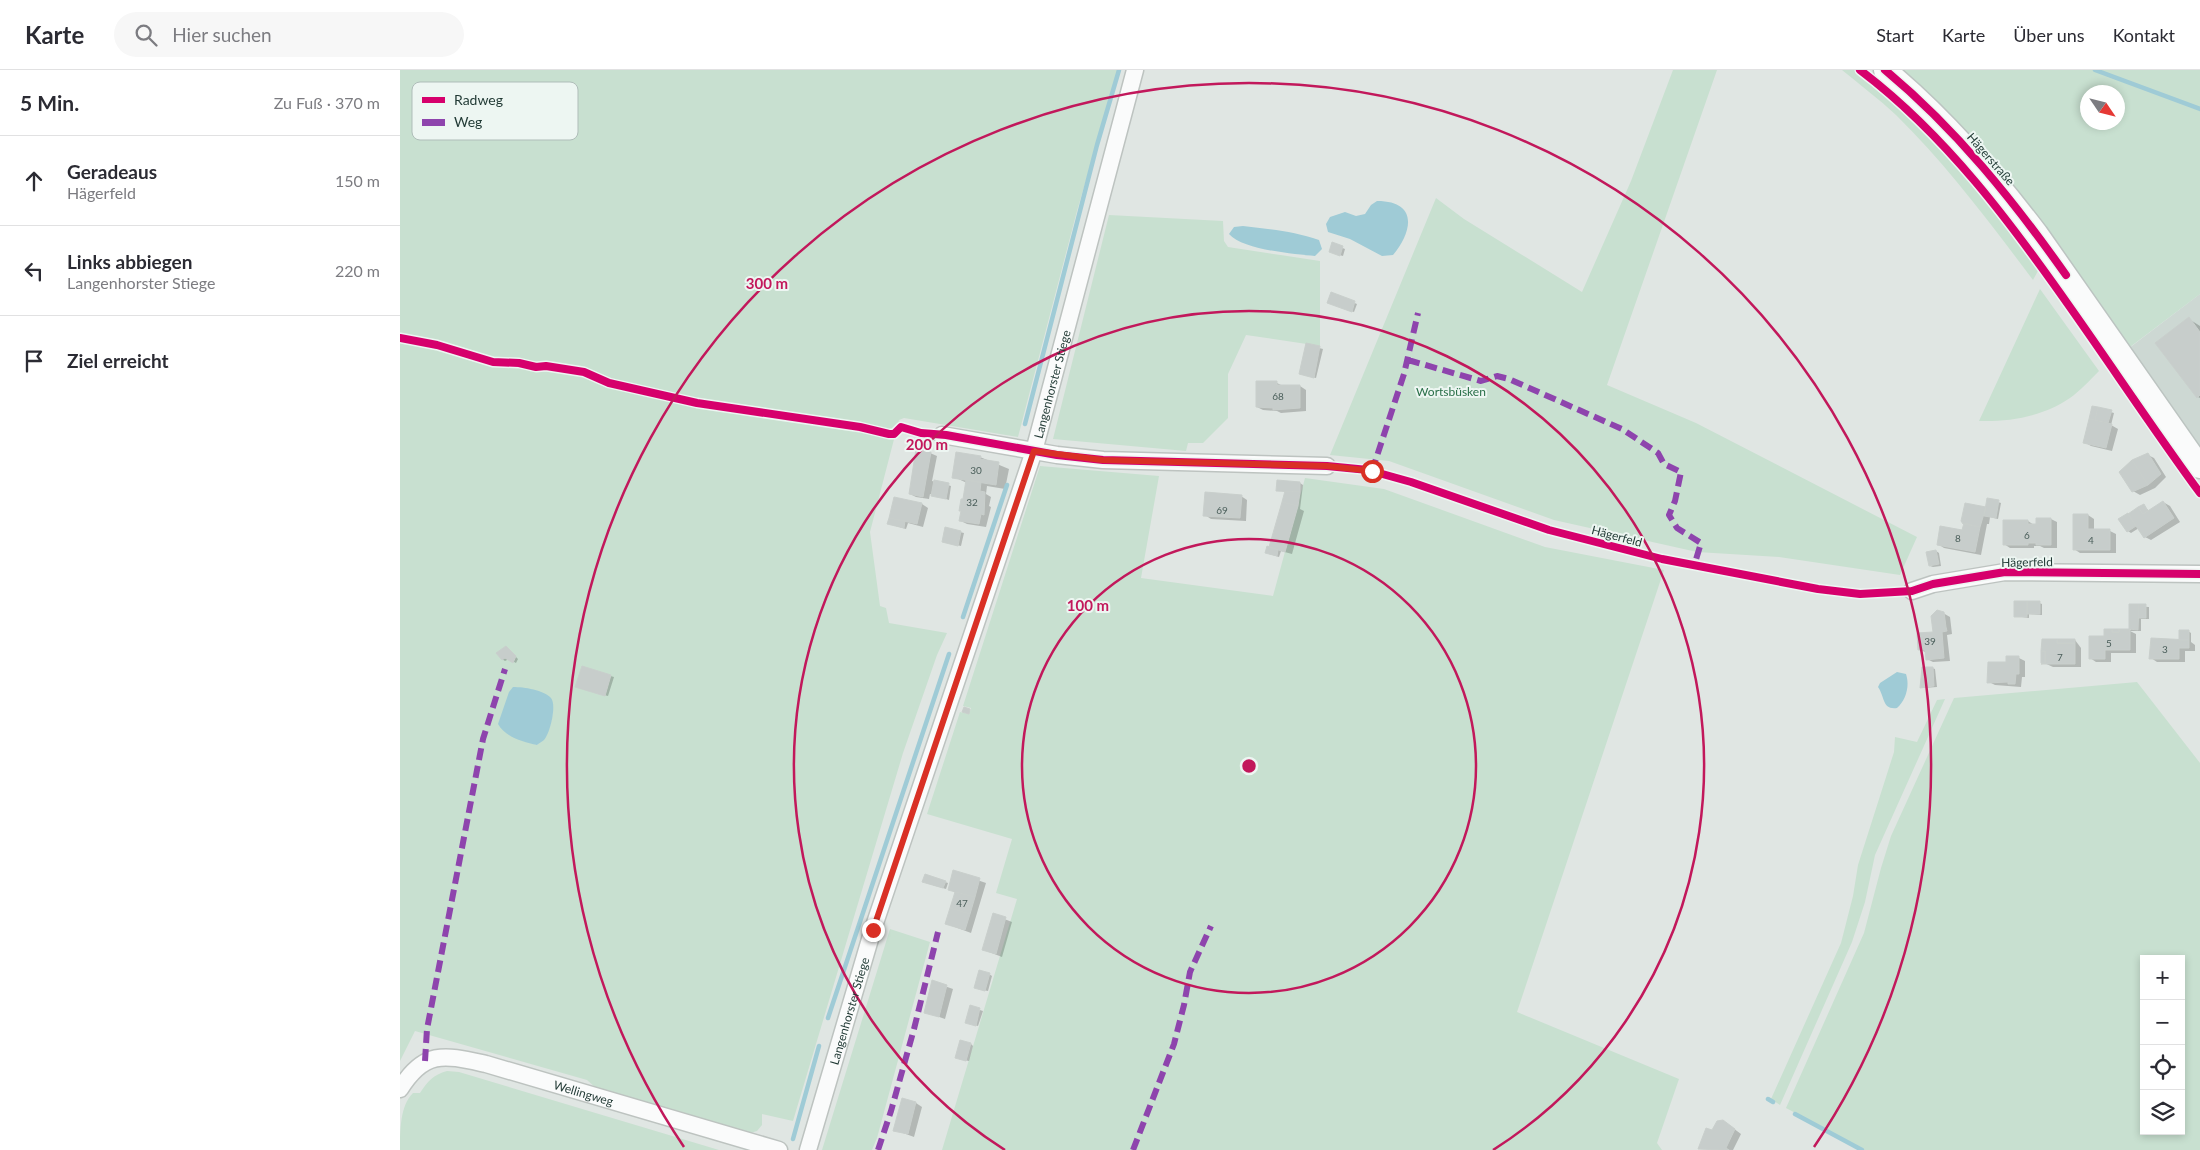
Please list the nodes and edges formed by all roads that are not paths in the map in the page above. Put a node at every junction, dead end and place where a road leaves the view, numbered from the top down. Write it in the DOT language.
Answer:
graph roads {
  1 [pos="1135,70"];
  2 [pos="1885,70"];
  3 [pos="942,435"];
  4 [pos="1034,451"];
  5 [pos="1327,466"];
  6 [pos="2200,467"];
  7 [pos="2200,574"];
  8 [pos="1912,591"];
  9 [pos="400,1089"];
  10 [pos="779,1150"];
  11 [pos="808,1150"];
  1 -- 4 [label="street, Langenhorster Stiege"];
  2 -- 6 [label="main road, Hägerstraße"];
  3 -- 4 [label="street"];
  4 -- 5 [label="street"];
  4 -- 11 [label="street, Langenhorster Stiege"];
  7 -- 8 [label="street, Hägerfeld"];
  9 -- 10 [label="street, Wellingweg"];
}
